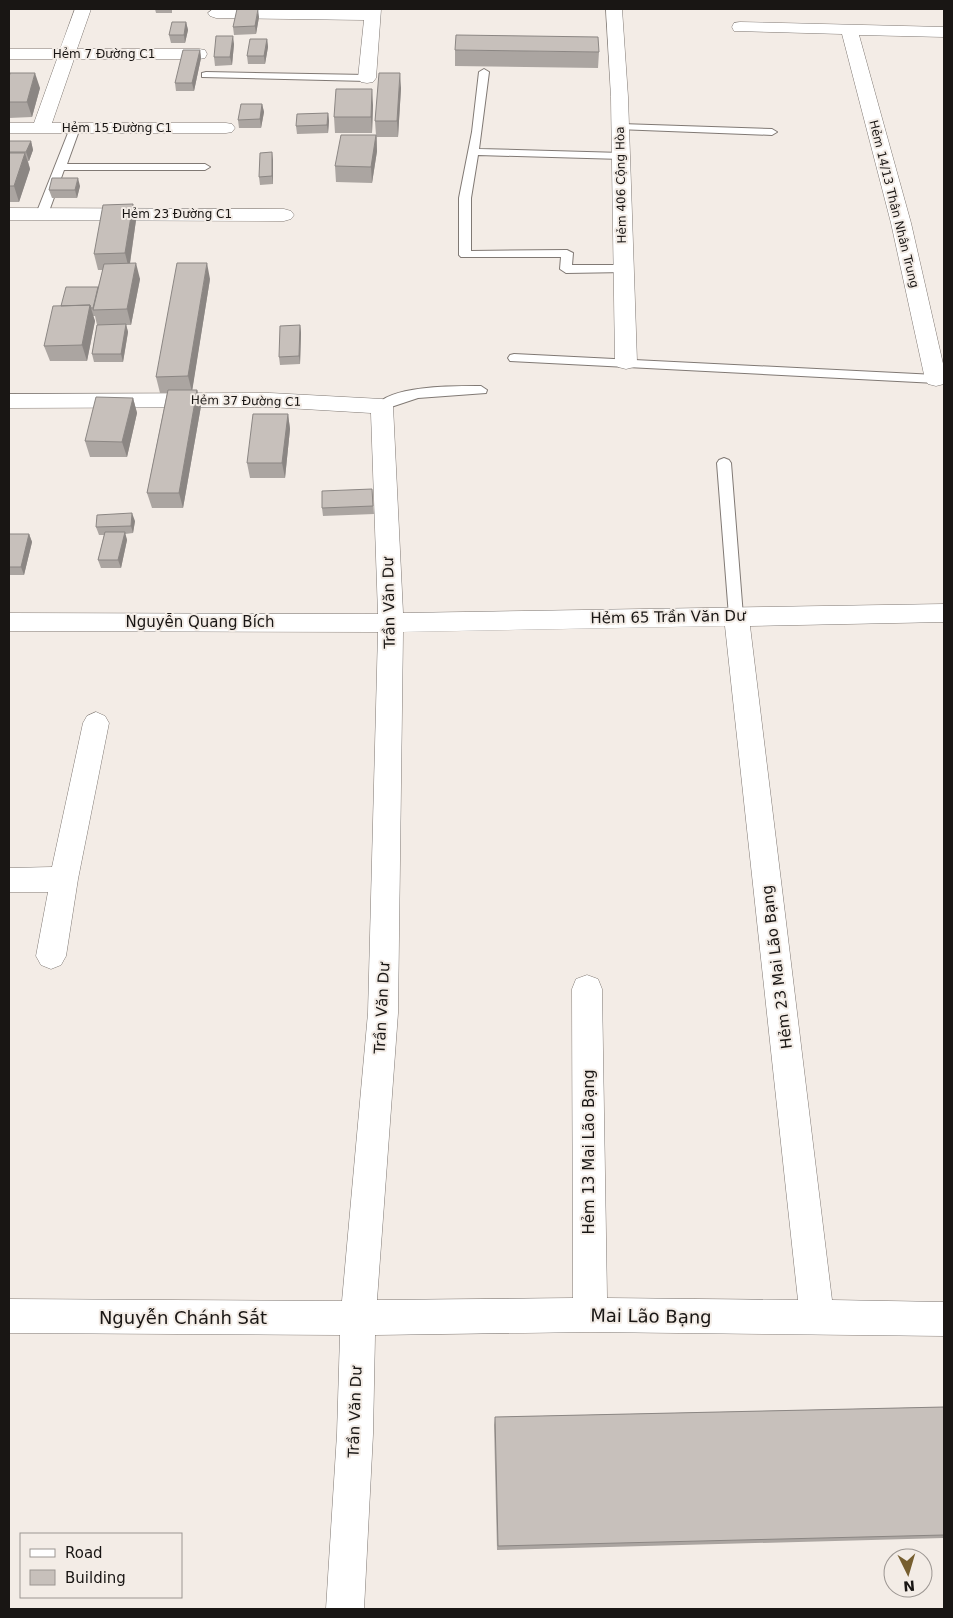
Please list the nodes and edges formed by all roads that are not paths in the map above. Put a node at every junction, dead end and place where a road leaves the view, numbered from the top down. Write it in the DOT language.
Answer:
graph roads {
  1 [pos="83,9"];
  2 [pos="614,9"];
  3 [pos="373,12"];
  4 [pos="216,13"];
  5 [pos="740,27"];
  6 [pos="849,29"];
  7 [pos="944,32"];
  8 [pos="9,54"];
  9 [pos="67,54"];
  10 [pos="199,54"];
  11 [pos="484,72"];
  12 [pos="206,75"];
  13 [pos="367,78"];
  14 [pos="621,126"];
  15 [pos="9,128"];
  16 [pos="41,128"];
  17 [pos="75,128"];
  18 [pos="226,128"];
  19 [pos="772,132"];
  20 [pos="473,152"];
  21 [pos="622,156"];
  22 [pos="60,167"];
  23 [pos="204,167"];
  24 [pos="9,214"];
  25 [pos="42,214"];
  26 [pos="284,215"];
  27 [pos="622,269"];
  28 [pos="514,358"];
  29 [pos="626,362"];
  30 [pos="936,379"];
  31 [pos="481,390"];
  32 [pos="9,401"];
  33 [pos="382,406"];
  34 [pos="724,463"];
  35 [pos="944,612"];
  36 [pos="736,616"];
  37 [pos="9,622"];
  38 [pos="391,623"];
  39 [pos="96,723"];
  40 [pos="64,879"];
  41 [pos="9,880"];
  42 [pos="52,956"];
  43 [pos="587,989"];
  44 [pos="590,1315"];
  45 [pos="9,1316"];
  46 [pos="358,1318"];
  47 [pos="817,1318"];
  48 [pos="944,1319"];
  49 [pos="345,1609"];
  1 -- 9 [label="street"];
  2 -- 14 [label="street, Hẻm 406 Cộng Hòa"];
  3 -- 4 [label="street"];
  3 -- 13 [label="street"];
  5 -- 6 [label="street"];
  6 -- 7 [label="street"];
  6 -- 30 [label="street, Hẻm 14/13 Thân Nhân Trung"];
  8 -- 9 [label="street, Hẻm 7 Đường C1"];
  9 -- 10 [label="street, Hẻm 7 Đường C1"];
  9 -- 16 [label="street"];
  11 -- 20 [label="lane"];
  12 -- 13 [label="lane"];
  14 -- 19 [label="lane"];
  14 -- 21 [label="street, Hẻm 406 Cộng Hòa"];
  15 -- 16 [label="street, Hẻm 15 Đường C1"];
  16 -- 17 [label="street, Hẻm 15 Đường C1"];
  17 -- 18 [label="street, Hẻm 15 Đường C1"];
  17 -- 22 [label="lane"];
  20 -- 21 [label="lane"];
  20 -- 27 [label="lane"];
  21 -- 27 [label="street, Hẻm 406 Cộng Hòa"];
  22 -- 23 [label="lane"];
  22 -- 25 [label="lane"];
  24 -- 25 [label="street, Hẻm 23 Đường C1"];
  25 -- 26 [label="street, Hẻm 23 Đường C1"];
  27 -- 29 [label="street, Hẻm 406 Cộng Hòa"];
  28 -- 29 [label="lane"];
  29 -- 30 [label="lane"];
  31 -- 33 [label="lane, Hẻm 37 Đường C1"];
  32 -- 33 [label="street, Hẻm 37 Đường C1"];
  33 -- 38 [label="street, Trần Văn Dư"];
  34 -- 36 [label="lane"];
  35 -- 36 [label="street, Hẻm 65 Trần Văn Dư"];
  36 -- 38 [label="street, Hẻm 65 Trần Văn Dư"];
  36 -- 47 [label="street, Hẻm 23 Mai Lão Bạng"];
  37 -- 38 [label="street, Nguyễn Quang Bích"];
  38 -- 46 [label="street, Trần Văn Dư"];
  39 -- 40 [label="street"];
  40 -- 41 [label="street"];
  40 -- 42 [label="street"];
  43 -- 44 [label="street, Hẻm 13 Mai Lão Bạng"];
  44 -- 46 [label="street, Mai Lão Bạng"];
  44 -- 47 [label="street, Mai Lão Bạng"];
  45 -- 46 [label="street, Nguyễn Chánh Sắt"];
  46 -- 49 [label="street, Trần Văn Dư"];
  47 -- 48 [label="street, Mai Lão Bạng"];
}
